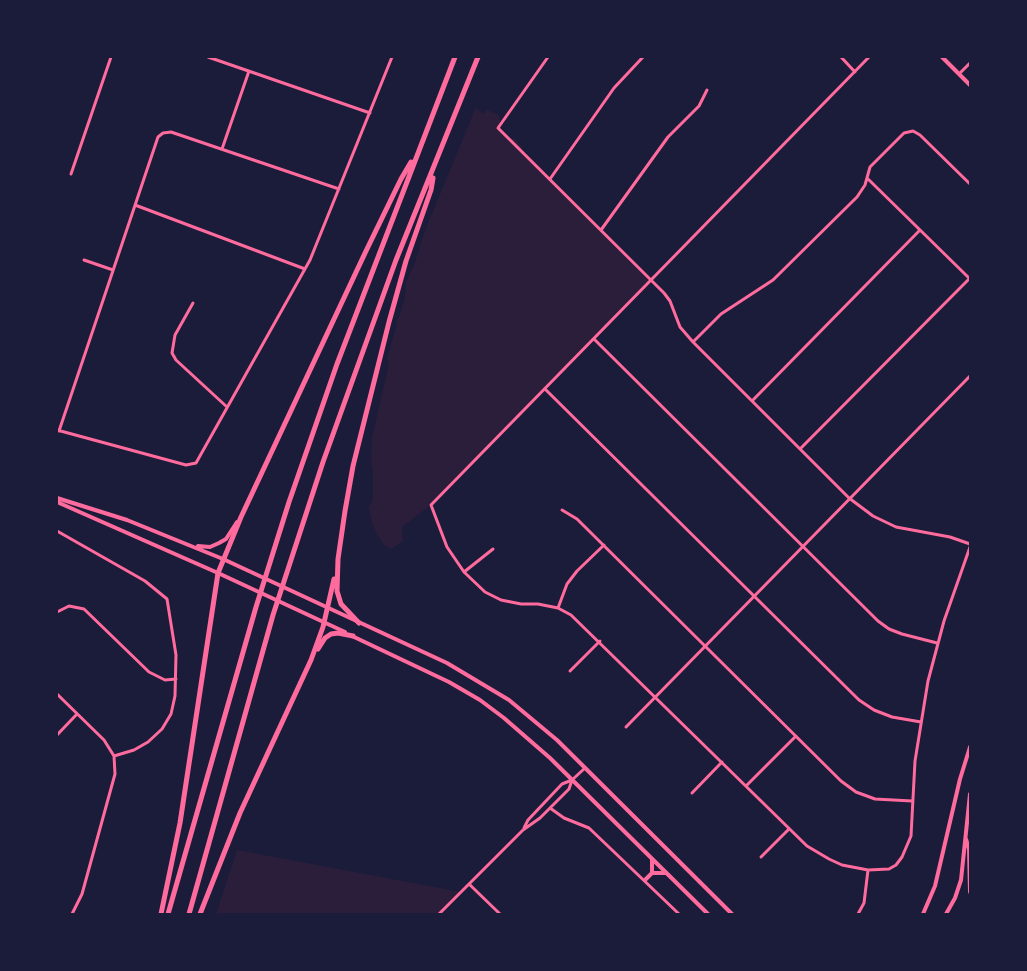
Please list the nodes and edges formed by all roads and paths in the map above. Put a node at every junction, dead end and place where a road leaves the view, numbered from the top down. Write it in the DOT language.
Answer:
graph roads {
  1 [pos="111,57"];
  2 [pos="208,57"];
  3 [pos="392,57"];
  4 [pos="455,57"];
  5 [pos="478,57"];
  6 [pos="548,57"];
  7 [pos="643,57"];
  8 [pos="841,57"];
  9 [pos="869,57"];
  10 [pos="942,57"];
  11 [pos="970,63"];
  12 [pos="249,71"];
  13 [pos="855,72"];
  14 [pos="960,74"];
  15 [pos="970,84"];
  16 [pos="707,90"];
  17 [pos="370,113"];
  18 [pos="222,149"];
  19 [pos="419,151"];
  20 [pos="434,167"];
  21 [pos="71,174"];
  22 [pos="867,178"];
  23 [pos="550,179"];
  24 [pos="970,184"];
  25 [pos="339,189"];
  26 [pos="135,205"];
  27 [pos="601,230"];
  28 [pos="920,230"];
  29 [pos="84,260"];
  30 [pos="305,269"];
  31 [pos="113,270"];
  32 [pos="969,279"];
  33 [pos="651,280"];
  34 [pos="193,303"];
  35 [pos="594,339"];
  36 [pos="693,342"];
  37 [pos="970,376"];
  38 [pos="545,389"];
  39 [pos="752,401"];
  40 [pos="227,407"];
  41 [pos="58,430"];
  42 [pos="800,449"];
  43 [pos="849,498"];
  44 [pos="57,500"];
  45 [pos="562,510"];
  46 [pos="241,517"];
  47 [pos="57,531"];
  48 [pos="192,545"];
  49 [pos="604,545"];
  50 [pos="802,546"];
  51 [pos="970,546"];
  52 [pos="493,549"];
  53 [pos="223,559"];
  54 [pos="338,559"];
  55 [pos="465,572"];
  56 [pos="218,573"];
  57 [pos="754,596"];
  58 [pos="328,608"];
  59 [pos="558,608"];
  60 [pos="57,612"];
  61 [pos="324,623"];
  62 [pos="359,623"];
  63 [pos="354,636"];
  64 [pos="600,641"];
  65 [pos="938,643"];
  66 [pos="705,646"];
  67 [pos="311,660"];
  68 [pos="570,671"];
  69 [pos="176,679"];
  70 [pos="57,694"];
  71 [pos="656,696"];
  72 [pos="77,714"];
  73 [pos="921,722"];
  74 [pos="626,727"];
  75 [pos="57,735"];
  76 [pos="796,736"];
  77 [pos="970,747"];
  78 [pos="114,756"];
  79 [pos="722,762"];
  80 [pos="585,768"];
  81 [pos="572,780"];
  82 [pos="746,786"];
  83 [pos="692,793"];
  84 [pos="970,794"];
  85 [pos="912,801"];
  86 [pos="550,808"];
  87 [pos="789,829"];
  88 [pos="523,830"];
  89 [pos="965,839"];
  90 [pos="652,857"];
  91 [pos="761,857"];
  92 [pos="868,870"];
  93 [pos="652,873"];
  94 [pos="668,873"];
  95 [pos="645,880"];
  96 [pos="469,884"];
  97 [pos="970,892"];
  98 [pos="72,914"];
  99 [pos="161,914"];
  100 [pos="168,914"];
  101 [pos="189,914"];
  102 [pos="200,914"];
  103 [pos="439,914"];
  104 [pos="500,914"];
  105 [pos="679,914"];
  106 [pos="708,914"];
  107 [pos="732,914"];
  108 [pos="858,914"];
  109 [pos="923,914"];
  110 [pos="946,914"];
  1 -- 21 [label="street"];
  2 -- 12 [label="street"];
  3 -- 17 [label="street"];
  4 -- 19 [label="highway"];
  5 -- 20 [label="highway"];
  6 -- 23 [label="street"];
  7 -- 23 [label="street"];
  8 -- 13 [label="street"];
  9 -- 13 [label="street"];
  10 -- 14 [label="main road"];
  11 -- 14 [label="street"];
  12 -- 17 [label="street"];
  12 -- 18 [label="street"];
  13 -- 33 [label="street"];
  14 -- 15 [label="main road"];
  16 -- 27 [label="street"];
  17 -- 25 [label="street"];
  18 -- 25 [label="street"];
  18 -- 26 [label="street"];
  19 -- 46 [label="highway"];
  19 -- 100 [label="highway"];
  20 -- 54 [label="highway"];
  20 -- 101 [label="highway"];
  22 -- 24 [label="street"];
  22 -- 28 [label="street"];
  22 -- 36 [label="street"];
  23 -- 27 [label="street"];
  25 -- 30 [label="street"];
  26 -- 30 [label="street"];
  26 -- 31 [label="street"];
  27 -- 33 [label="street"];
  28 -- 32 [label="street"];
  28 -- 39 [label="street"];
  29 -- 31 [label="street"];
  30 -- 40 [label="street"];
  31 -- 41 [label="street"];
  32 -- 42 [label="street"];
  33 -- 35 [label="street"];
  33 -- 36 [label="street"];
  34 -- 40 [label="street"];
  35 -- 38 [label="street"];
  35 -- 50 [label="street"];
  36 -- 39 [label="street"];
  37 -- 43 [label="street"];
  38 -- 55 [label="street"];
  38 -- 57 [label="street"];
  39 -- 42 [label="street"];
  40 -- 41 [label="street"];
  42 -- 43 [label="street"];
  43 -- 50 [label="street"];
  43 -- 51 [label="street"];
  44 -- 48 [label="main road"];
  44 -- 56 [label="main road"];
  45 -- 49 [label="street"];
  46 -- 48 [label="main road"];
  46 -- 53 [label="highway"];
  47 -- 69 [label="street"];
  48 -- 53 [label="main road"];
  49 -- 59 [label="street"];
  49 -- 66 [label="street"];
  50 -- 57 [label="street"];
  50 -- 65 [label="street"];
  51 -- 65 [label="street"];
  52 -- 55 [label="street"];
  53 -- 56 [label="highway"];
  53 -- 58 [label="main road"];
  54 -- 58 [label="highway"];
  54 -- 62 [label="highway"];
  55 -- 59 [label="street"];
  56 -- 61 [label="main road"];
  56 -- 99 [label="highway"];
  57 -- 66 [label="street"];
  57 -- 73 [label="street"];
  58 -- 61 [label="highway"];
  58 -- 62 [label="main road"];
  59 -- 64 [label="street"];
  60 -- 69 [label="street"];
  61 -- 63 [label="main road"];
  61 -- 67 [label="highway"];
  62 -- 80 [label="main road"];
  63 -- 67 [label="highway"];
  63 -- 81 [label="main road"];
  64 -- 68 [label="street"];
  64 -- 71 [label="street"];
  65 -- 73 [label="street"];
  66 -- 71 [label="street"];
  66 -- 76 [label="street"];
  67 -- 102 [label="highway"];
  69 -- 78 [label="street"];
  70 -- 72 [label="street"];
  71 -- 74 [label="street"];
  71 -- 79 [label="street"];
  72 -- 75 [label="street"];
  72 -- 78 [label="street"];
  73 -- 85 [label="street"];
  76 -- 82 [label="street"];
  76 -- 85 [label="street"];
  77 -- 109 [label="main road"];
  78 -- 98 [label="street"];
  79 -- 82 [label="street"];
  79 -- 83 [label="street"];
  80 -- 81 [label="street"];
  80 -- 107 [label="main road"];
  81 -- 86 [label="street"];
  81 -- 88 [label="street"];
  81 -- 90 [label="main road"];
  82 -- 87 [label="street"];
  84 -- 89 [label="main road"];
  85 -- 92 [label="street"];
  86 -- 88 [label="street"];
  86 -- 95 [label="street"];
  87 -- 91 [label="street"];
  87 -- 92 [label="street"];
  88 -- 96 [label="street"];
  89 -- 97 [label="main road"];
  89 -- 110 [label="main road"];
  90 -- 93 [label="main road"];
  90 -- 94 [label="main road"];
  92 -- 108 [label="street"];
  93 -- 94 [label="main road"];
  93 -- 95 [label="main road"];
  94 -- 106 [label="main road"];
  95 -- 105 [label="street"];
  96 -- 103 [label="street"];
  96 -- 104 [label="street"];
}
